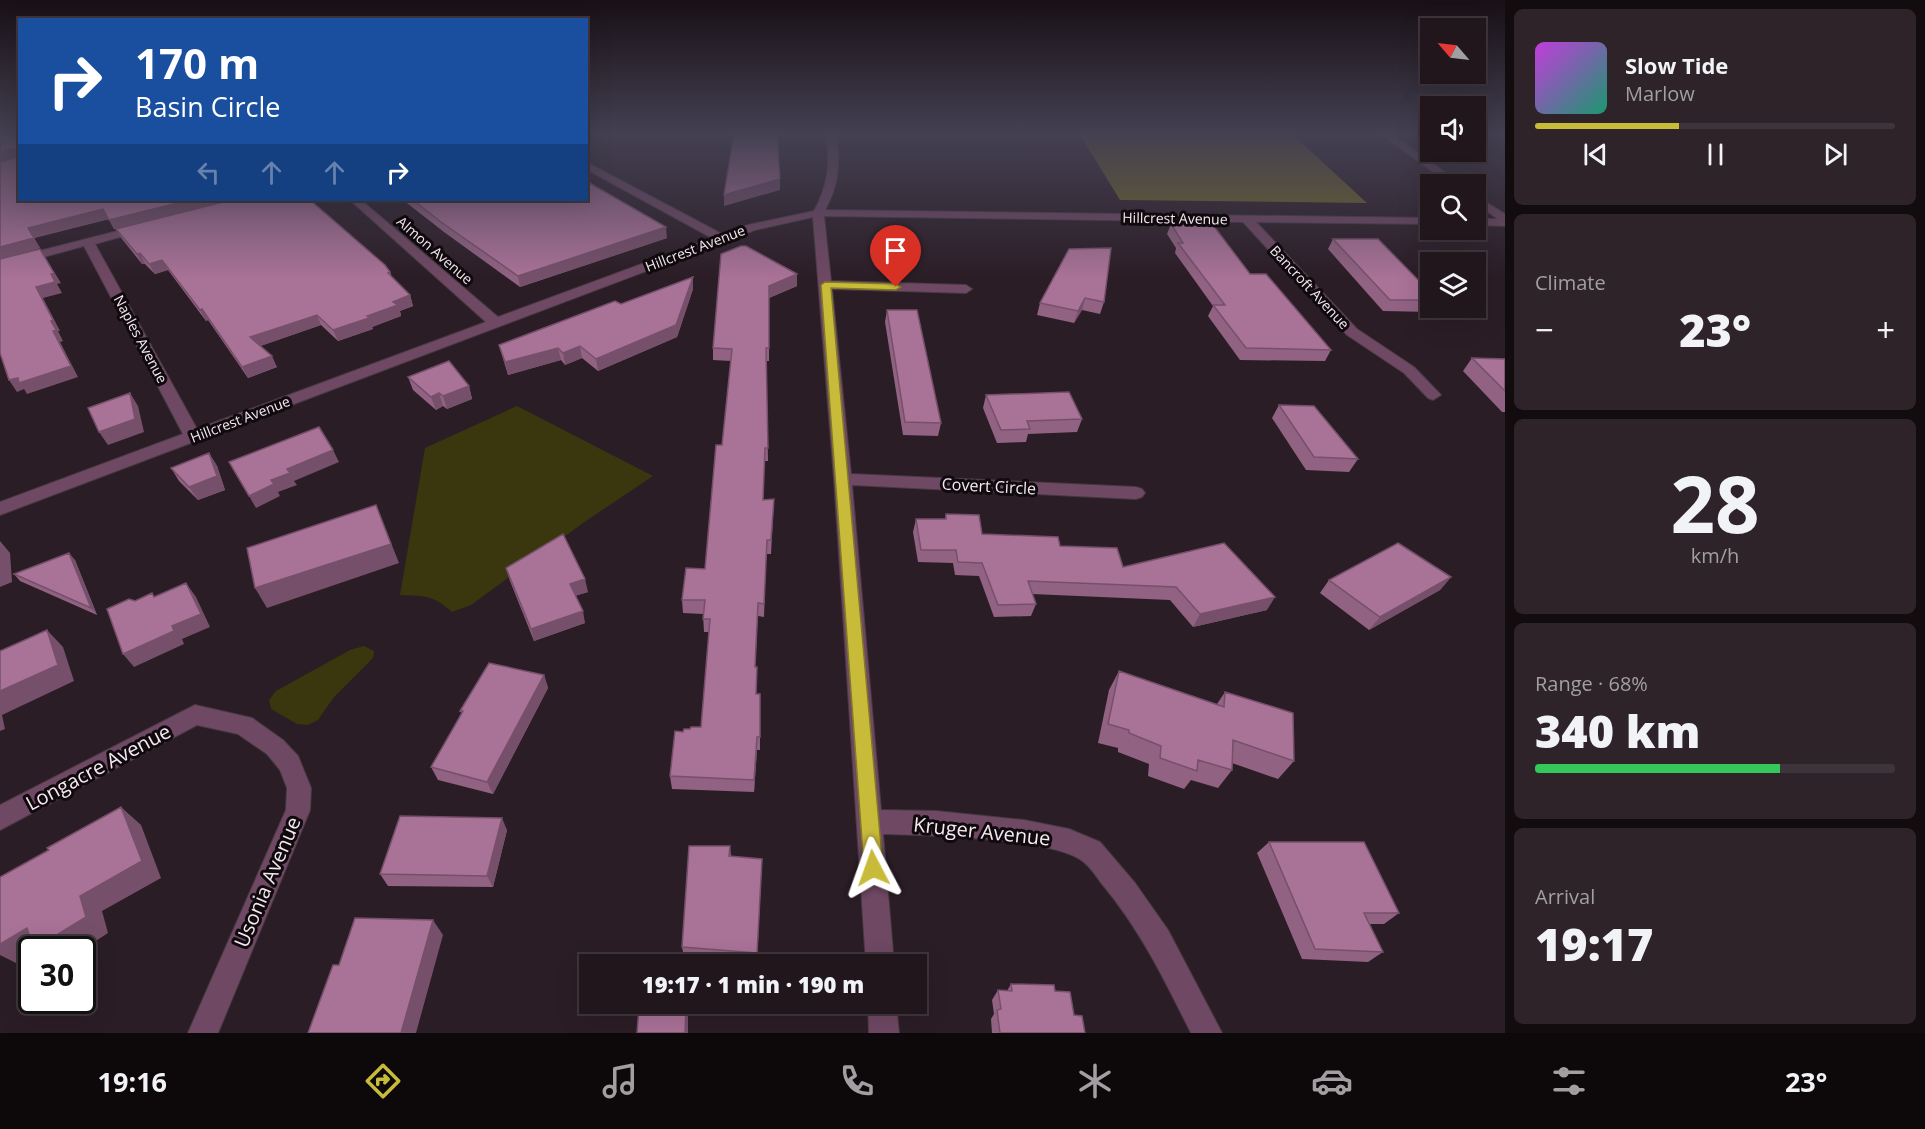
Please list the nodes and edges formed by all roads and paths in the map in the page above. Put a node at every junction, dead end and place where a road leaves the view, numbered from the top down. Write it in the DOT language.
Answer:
graph roads {
  1 [pos="616,181"];
  2 [pos="834,181"];
  3 [pos="356,201"];
  4 [pos="1486,207"];
  5 [pos="818,213"];
  6 [pos="1247,219"];
  7 [pos="1420,221"];
  8 [pos="1505,221"];
  9 [pos="1486,222"];
  10 [pos="153,225"];
  11 [pos="721,238"];
  12 [pos="88,242"];
  13 [pos="0,265"];
  14 [pos="825,285"];
  15 [pos="966,289"];
  16 [pos="496,323"];
  17 [pos="1433,395"];
  18 [pos="193,437"];
  19 [pos="843,479"];
  20 [pos="1136,493"];
  21 [pos="0,509"];
  22 [pos="195,715"];
  23 [pos="0,818"];
  24 [pos="870,822"];
  25 [pos="879,954"];
  26 [pos="883,1014"];
  27 [pos="203,1033"];
  28 [pos="884,1033"];
  29 [pos="1207,1033"];
  1 -- 11 [label="street"];
  2 -- 5 [label="street"];
  3 -- 16 [label="street, Almon Avenue"];
  4 -- 8 [label="street"];
  5 -- 6 [label="street, Hillcrest Avenue"];
  5 -- 11 [label="street, Hillcrest Avenue"];
  5 -- 14 [label="street"];
  6 -- 7 [label="street, Hillcrest Avenue"];
  6 -- 17 [label="street, Bancroft Avenue"];
  8 -- 9 [label="street"];
  10 -- 12 [label="street"];
  11 -- 16 [label="street, Hillcrest Avenue"];
  12 -- 13 [label="street"];
  12 -- 18 [label="street, Naples Avenue"];
  14 -- 15 [label="street"];
  14 -- 19 [label="street"];
  16 -- 18 [label="street, Hillcrest Avenue"];
  18 -- 21 [label="street, Hillcrest Avenue"];
  19 -- 20 [label="street, Covert Circle"];
  19 -- 24 [label="street"];
  22 -- 23 [label="street, Longacre Avenue"];
  22 -- 27 [label="street, Usonia Avenue"];
  24 -- 25 [label="street"];
  24 -- 29 [label="street, Kruger Avenue"];
  26 -- 28 [label="street"];
}
